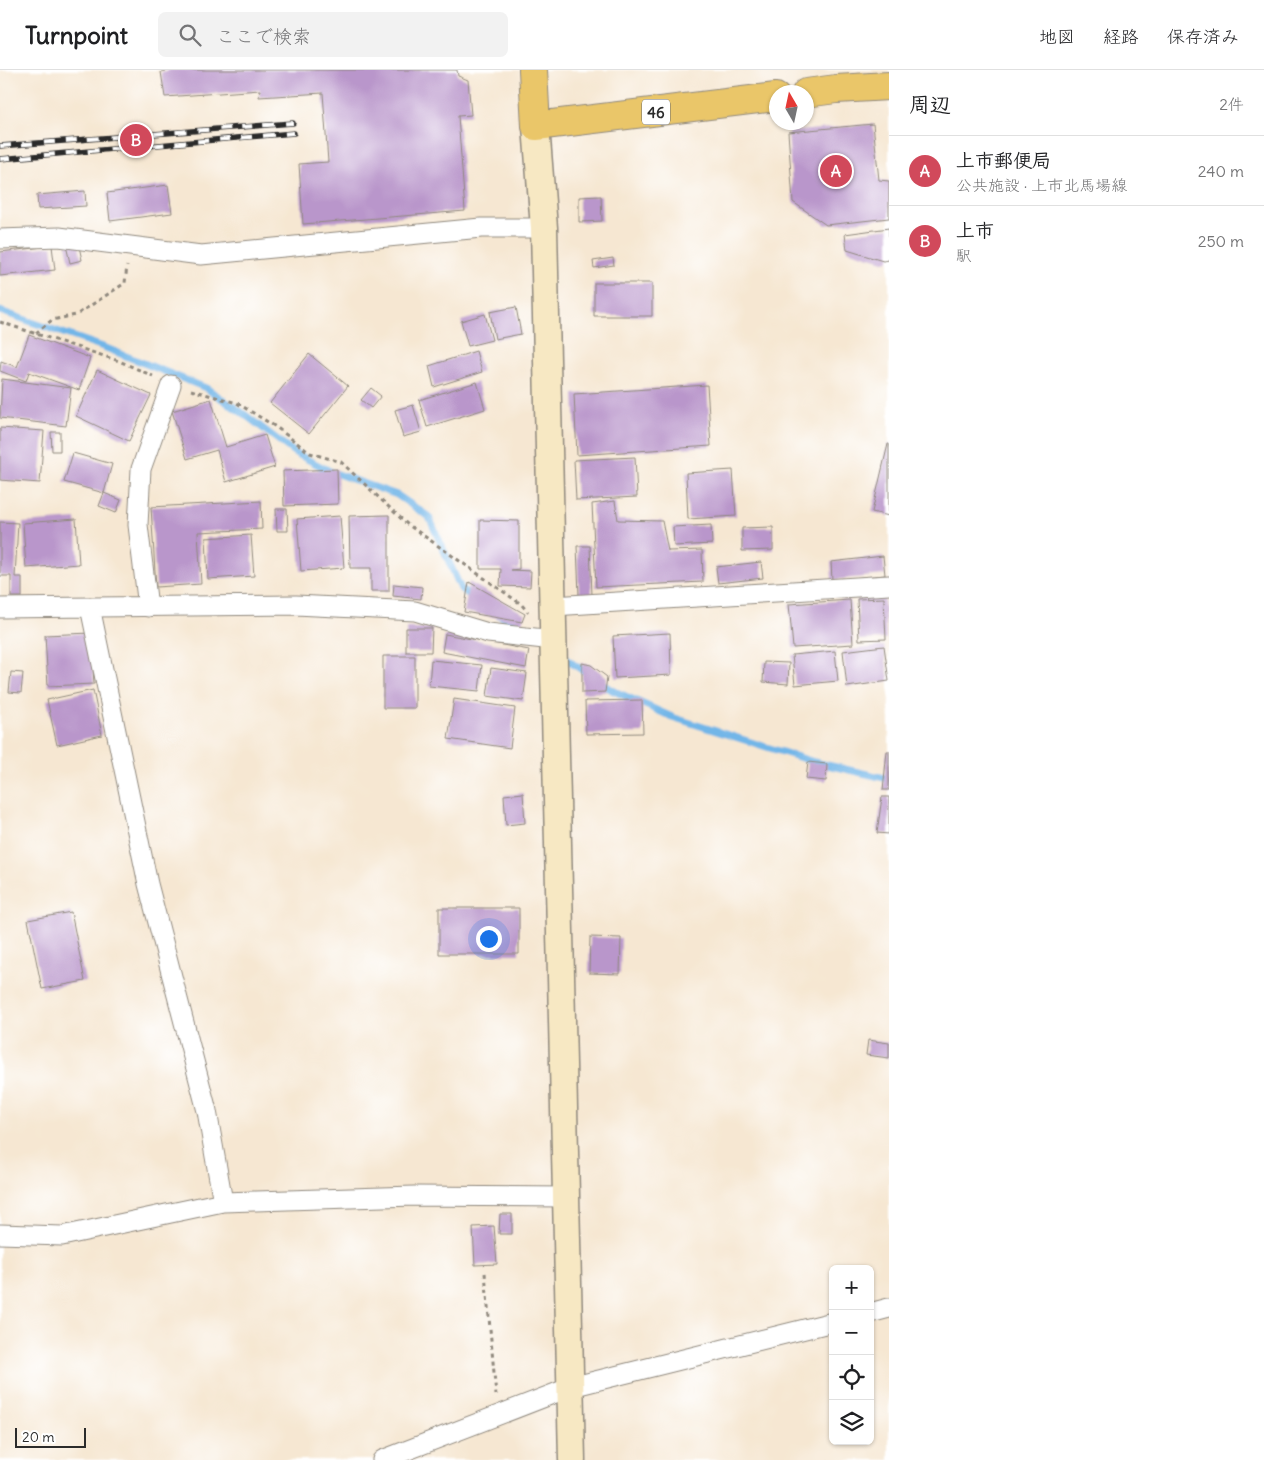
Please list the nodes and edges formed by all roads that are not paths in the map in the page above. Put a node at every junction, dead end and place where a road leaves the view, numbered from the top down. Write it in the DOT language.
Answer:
graph roads {
  1 [pos="533,70"];
  2 [pos="889,86"];
  3 [pos="814,92"];
  4 [pos="769,98"];
  5 [pos="536,126"];
  6 [pos="544,228"];
  7 [pos="0,239"];
  8 [pos="171,385"];
  9 [pos="889,585"];
  10 [pos="553,606"];
  11 [pos="90,607"];
  12 [pos="148,607"];
  13 [pos="0,608"];
  14 [pos="554,640"];
  15 [pos="566,1198"];
  16 [pos="223,1202"];
  17 [pos="0,1234"];
  18 [pos="889,1308"];
  19 [pos="874,1312"];
  20 [pos="829,1323"];
  21 [pos="571,1387"];
  22 [pos="382,1460"];
  23 [pos="572,1460"];
  1 -- 5 [label="main road"];
  2 -- 3 [label="main road"];
  4 -- 5 [label="main road, 46"];
  5 -- 6 [label="street"];
  6 -- 7 [label="street"];
  6 -- 10 [label="street"];
  8 -- 12 [label="street"];
  9 -- 10 [label="street"];
  10 -- 14 [label="street"];
  11 -- 12 [label="street"];
  11 -- 13 [label="street"];
  11 -- 16 [label="street"];
  12 -- 14 [label="street"];
  14 -- 15 [label="street"];
  15 -- 16 [label="street"];
  15 -- 21 [label="street"];
  16 -- 17 [label="street"];
  18 -- 19 [label="street"];
  20 -- 21 [label="street"];
  21 -- 22 [label="street"];
  21 -- 23 [label="street"];
}
